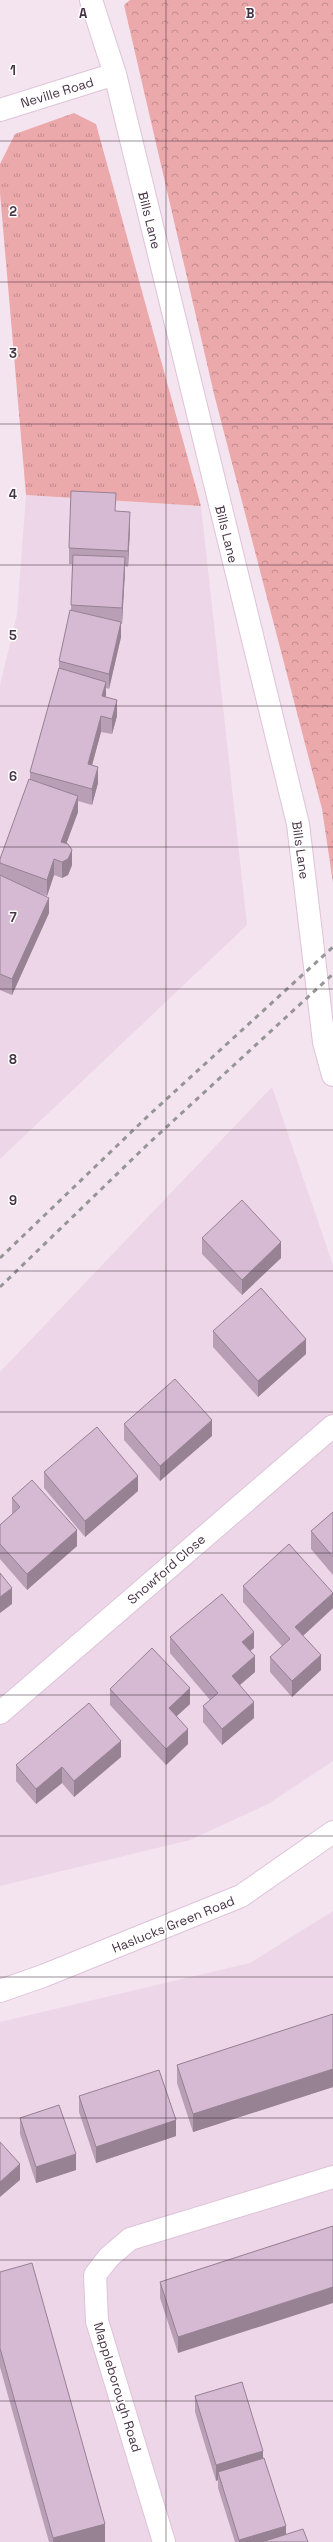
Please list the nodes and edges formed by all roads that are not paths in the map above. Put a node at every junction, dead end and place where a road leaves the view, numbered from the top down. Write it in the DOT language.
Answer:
graph roads {
  1 [pos="91,0"];
  2 [pos="115,74"];
  3 [pos="0,110"];
  4 [pos="333,1075"];
  5 [pos="333,1426"];
  6 [pos="0,1713"];
  7 [pos="333,1832"];
  8 [pos="0,1991"];
  9 [pos="333,2177"];
  10 [pos="164,2542"];
  1 -- 2 [label="street, Bills Lane"];
  2 -- 3 [label="street, Neville Road"];
  2 -- 4 [label="street, Bills Lane"];
  5 -- 6 [label="street, Snowford Close"];
  7 -- 8 [label="street, Haslucks Green Road"];
  9 -- 10 [label="street, Mappleborough Road"];
}
